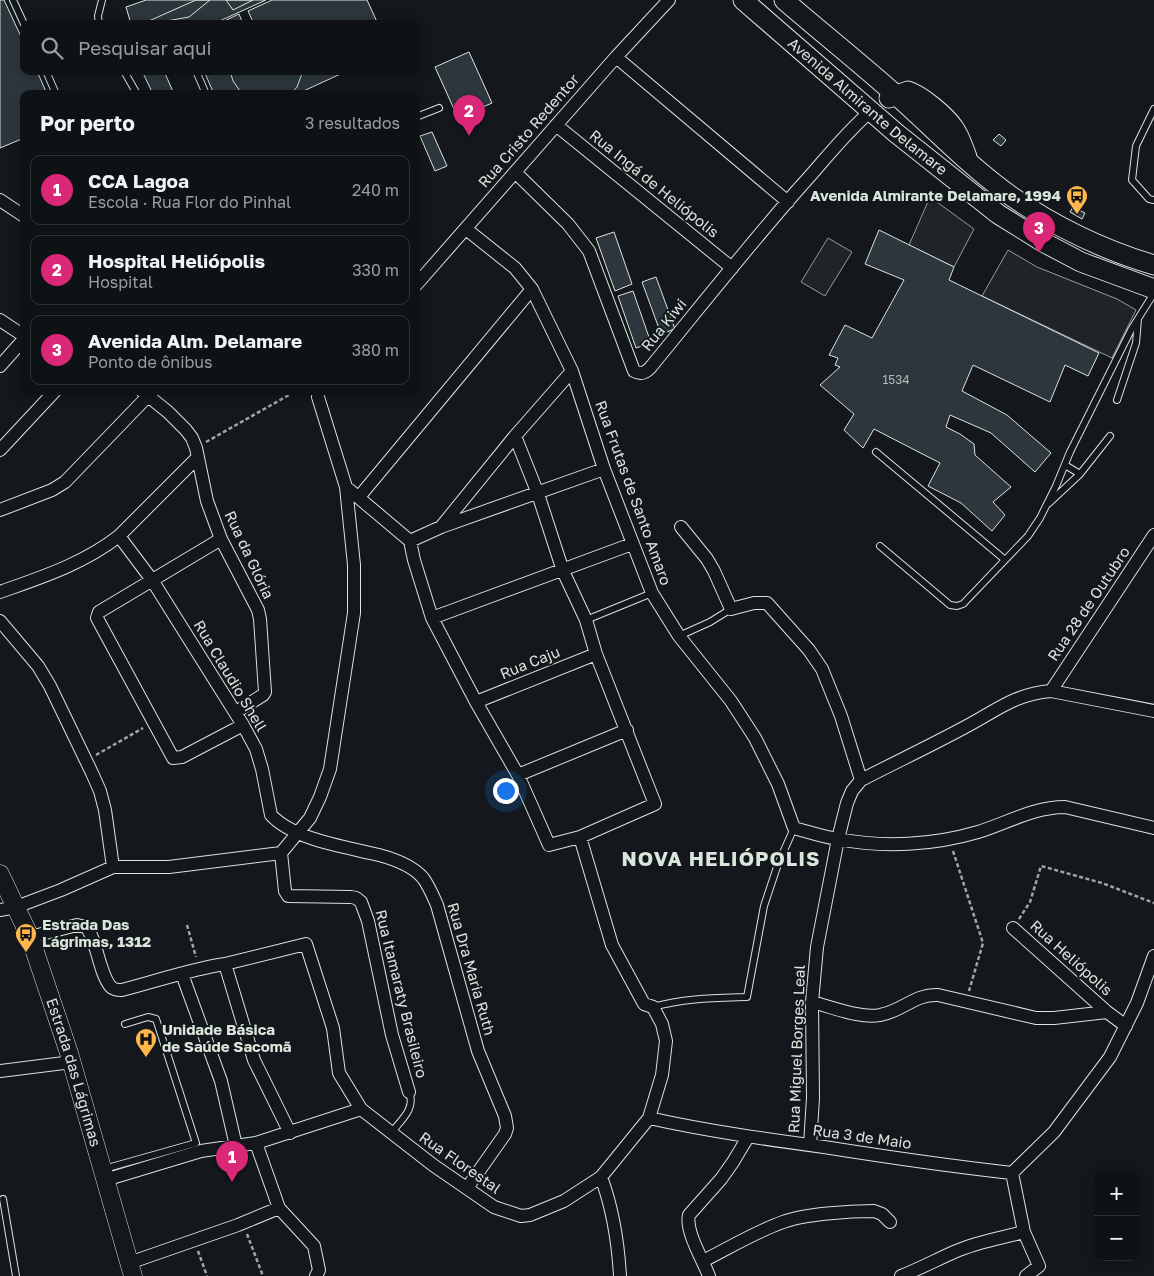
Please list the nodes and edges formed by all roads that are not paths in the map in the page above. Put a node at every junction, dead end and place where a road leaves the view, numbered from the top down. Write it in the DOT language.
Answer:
graph roads {
  1 [pos="13,0"];
  2 [pos="102,0"];
  3 [pos="669,0"];
  4 [pos="743,0"];
  5 [pos="784,0"];
  6 [pos="22,20"];
  7 [pos="98,20"];
  8 [pos="616,57"];
  9 [pos="48,75"];
  10 [pos="126,75"];
  11 [pos="198,75"];
  12 [pos="54,90"];
  13 [pos="135,90"];
  14 [pos="204,90"];
  15 [pos="896,95"];
  16 [pos="439,108"];
  17 [pos="1154,109"];
  18 [pos="871,111"];
  19 [pos="420,115"];
  20 [pos="556,125"];
  21 [pos="514,172"];
  22 [pos="0,200"];
  23 [pos="1154,200"];
  24 [pos="788,202"];
  25 [pos="20,213"];
  26 [pos="466,229"];
  27 [pos="1154,265"];
  28 [pos="732,268"];
  29 [pos="420,281"];
  30 [pos="532,289"];
  31 [pos="1154,289"];
  32 [pos="1154,293"];
  33 [pos="1138,318"];
  34 [pos="0,320"];
  35 [pos="20,334"];
  36 [pos="20,342"];
  37 [pos="0,366"];
  38 [pos="572,370"];
  39 [pos="52,395"];
  40 [pos="144,395"];
  41 [pos="146,395"];
  42 [pos="317,395"];
  43 [pos="1118,400"];
  44 [pos="515,436"];
  45 [pos="1110,436"];
  46 [pos="0,450"];
  47 [pos="876,452"];
  48 [pos="197,453"];
  49 [pos="1065,464"];
  50 [pos="604,469"];
  51 [pos="1080,474"];
  52 [pos="346,487"];
  53 [pos="538,494"];
  54 [pos="359,497"];
  55 [pos="1046,507"];
  56 [pos="0,510"];
  57 [pos="441,527"];
  58 [pos="681,527"];
  59 [pos="1154,535"];
  60 [pos="119,536"];
  61 [pos="221,539"];
  62 [pos="410,541"];
  63 [pos="632,544"];
  64 [pos="880,546"];
  65 [pos="1004,559"];
  66 [pos="562,571"];
  67 [pos="152,580"];
  68 [pos="0,592"];
  69 [pos="652,593"];
  70 [pos="731,609"];
  71 [pos="432,618"];
  72 [pos="586,620"];
  73 [pos="0,621"];
  74 [pos="679,636"];
  75 [pos="596,654"];
  76 [pos="1051,691"];
  77 [pos="476,702"];
  78 [pos="236,712"];
  79 [pos="1154,712"];
  80 [pos="243,725"];
  81 [pos="627,730"];
  82 [pos="518,775"];
  83 [pos="860,780"];
  84 [pos="794,828"];
  85 [pos="1154,828"];
  86 [pos="298,834"];
  87 [pos="580,837"];
  88 [pos="838,839"];
  89 [pos="281,853"];
  90 [pos="113,867"];
  91 [pos="0,874"];
  92 [pos="8,908"];
  93 [pos="1013,928"];
  94 [pos="30,938"];
  95 [pos="1154,956"];
  96 [pos="226,964"];
  97 [pos="182,974"];
  98 [pos="812,1002"];
  99 [pos="649,1006"];
  100 [pos="1107,1012"];
  101 [pos="125,1024"];
  102 [pos="1126,1026"];
  103 [pos="72,1062"];
  104 [pos="0,1071"];
  105 [pos="410,1092"];
  106 [pos="361,1108"];
  107 [pos="649,1118"];
  108 [pos="290,1133"];
  109 [pos="391,1133"];
  110 [pos="748,1137"];
  111 [pos="256,1143"];
  112 [pos="810,1145"];
  113 [pos="236,1146"];
  114 [pos="1012,1173"];
  115 [pos="104,1175"];
  116 [pos="601,1177"];
  117 [pos="467,1188"];
  118 [pos="3,1199"];
  119 [pos="279,1208"];
  120 [pos="890,1222"];
  121 [pos="1024,1232"];
  122 [pos="703,1261"];
  123 [pos="1039,1266"];
  124 [pos="131,1269"];
  125 [pos="16,1276"];
  126 [pos="316,1276"];
  127 [pos="620,1276"];
  128 [pos="709,1276"];
  129 [pos="901,1276"];
  130 [pos="1026,1276"];
  131 [pos="1048,1276"];
  1 -- 6 [label="lane"];
  2 -- 7 [label="lane"];
  3 -- 8 [label="street, Rua Cristo Redentor"];
  4 -- 18 [label="main road, Avenida Almirante Delamare"];
  5 -- 15 [label="main road, Avenida Almirante Delamare"];
  8 -- 20 [label="street, Rua Cristo Redentor"];
  8 -- 24 [label="street"];
  9 -- 12 [label="lane"];
  10 -- 13 [label="lane"];
  11 -- 14 [label="lane"];
  15 -- 18 [label="main road"];
  15 -- 27 [label="main road, Avenida Almirante Delamare"];
  16 -- 19 [label="lane"];
  17 -- 23 [label="lane"];
  18 -- 24 [label="street, Rua Kiwi"];
  18 -- 31 [label="main road, Avenida Almirante Delamare"];
  20 -- 21 [label="street, Rua Cristo Redentor"];
  20 -- 28 [label="street, Rua Ingá de Heliópolis"];
  21 -- 26 [label="street, Rua Cristo Redentor"];
  21 -- 28 [label="street, Rua Kiwi"];
  22 -- 25 [label="street"];
  24 -- 28 [label="street, Rua Kiwi"];
  26 -- 29 [label="lane"];
  26 -- 30 [label="street"];
  30 -- 38 [label="lane"];
  30 -- 54 [label="street"];
  32 -- 33 [label="lane"];
  33 -- 43 [label="lane"];
  33 -- 49 [label="lane"];
  34 -- 35 [label="street"];
  36 -- 37 [label="street"];
  38 -- 44 [label="street"];
  38 -- 50 [label="street, Rua Frutas de Santo Amaro"];
  39 -- 46 [label="street"];
  40 -- 56 [label="street"];
  41 -- 48 [label="street, Rua da Glória"];
  42 -- 52 [label="street"];
  44 -- 53 [label="street"];
  44 -- 57 [label="street"];
  45 -- 51 [label="lane"];
  47 -- 65 [label="lane"];
  48 -- 60 [label="street"];
  48 -- 61 [label="street, Rua da Glória"];
  49 -- 51 [label="lane"];
  49 -- 55 [label="lane"];
  50 -- 53 [label="street"];
  50 -- 63 [label="street, Rua Frutas de Santo Amaro"];
  51 -- 55 [label="lane"];
  52 -- 54 [label="street"];
  52 -- 86 [label="street"];
  53 -- 57 [label="street"];
  53 -- 66 [label="street"];
  54 -- 62 [label="street"];
  55 -- 65 [label="lane"];
  57 -- 62 [label="street"];
  58 -- 70 [label="street"];
  59 -- 76 [label="street, Rua 28 de Outubro"];
  60 -- 67 [label="street, Rua Claudio Shell"];
  60 -- 68 [label="street"];
  61 -- 67 [label="street"];
  61 -- 78 [label="street, Rua da Glória"];
  62 -- 71 [label="street"];
  63 -- 66 [label="street"];
  63 -- 69 [label="street, Rua Frutas de Santo Amaro"];
  64 -- 65 [label="lane"];
  66 -- 71 [label="street"];
  66 -- 72 [label="street"];
  67 -- 78 [label="street, Rua Claudio Shell"];
  67 -- 80 [label="street"];
  69 -- 72 [label="lane"];
  69 -- 74 [label="street, Rua Frutas de Santo Amaro"];
  70 -- 74 [label="lane"];
  70 -- 83 [label="street"];
  71 -- 77 [label="street"];
  72 -- 75 [label="street"];
  73 -- 90 [label="street"];
  74 -- 84 [label="street, Rua Frutas de Santo Amaro"];
  75 -- 77 [label="street, Rua Caju"];
  75 -- 81 [label="street"];
  76 -- 79 [label="street"];
  76 -- 83 [label="street"];
  77 -- 82 [label="street"];
  78 -- 80 [label="street, Rua Claudio Shell"];
  80 -- 86 [label="street, Rua Claudio Shell"];
  81 -- 82 [label="street"];
  81 -- 87 [label="street"];
  82 -- 87 [label="street"];
  83 -- 88 [label="street, Rua Miguel Borges Leal"];
  84 -- 88 [label="street"];
  84 -- 99 [label="lane"];
  85 -- 88 [label="street"];
  86 -- 89 [label="street"];
  86 -- 117 [label="street, Rua Dra Maria Ruth"];
  87 -- 99 [label="street, Rua Florestal"];
  88 -- 98 [label="street, Rua Miguel Borges Leal"];
  89 -- 90 [label="street"];
  89 -- 105 [label="street, Rua Itamaraty Brasileiro"];
  90 -- 92 [label="street"];
  91 -- 92 [label="main road, Estrada das Lágrimas"];
  92 -- 94 [label="main road, Estrada das Lágrimas"];
  93 -- 100 [label="street, Rua Heliópolis"];
  94 -- 97 [label="street"];
  94 -- 103 [label="main road, Estrada das Lágrimas"];
  95 -- 102 [label="street"];
  96 -- 97 [label="street"];
  96 -- 106 [label="street, Rua Florestal"];
  96 -- 108 [label="street"];
  97 -- 113 [label="street"];
  98 -- 100 [label="street"];
  98 -- 112 [label="street, Rua Miguel Borges Leal"];
  99 -- 107 [label="street, Rua Florestal"];
  100 -- 102 [label="street, Rua Heliópolis"];
  101 -- 115 [label="lane"];
  102 -- 114 [label="street"];
  103 -- 104 [label="street"];
  103 -- 115 [label="main road, Estrada das Lágrimas"];
  105 -- 109 [label="lane"];
  106 -- 108 [label="street"];
  106 -- 109 [label="street, Rua Florestal"];
  107 -- 110 [label="street, Rua 3 de Maio"];
  107 -- 116 [label="street, Rua Florestal"];
  108 -- 111 [label="street"];
  109 -- 117 [label="street, Rua Florestal"];
  110 -- 112 [label="street, Rua 3 de Maio"];
  110 -- 122 [label="street"];
  111 -- 113 [label="street"];
  111 -- 119 [label="street"];
  112 -- 114 [label="street, Rua 3 de Maio"];
  113 -- 115 [label="street"];
  114 -- 121 [label="street"];
  115 -- 124 [label="main road, Estrada das Lágrimas"];
  116 -- 117 [label="street, Rua Florestal"];
  116 -- 127 [label="street"];
  118 -- 125 [label="lane"];
  119 -- 124 [label="street"];
  119 -- 126 [label="street"];
  120 -- 122 [label="street"];
  121 -- 123 [label="street"];
  121 -- 129 [label="street"];
  122 -- 128 [label="street"];
  123 -- 130 [label="street"];
  123 -- 131 [label="street"];
}
